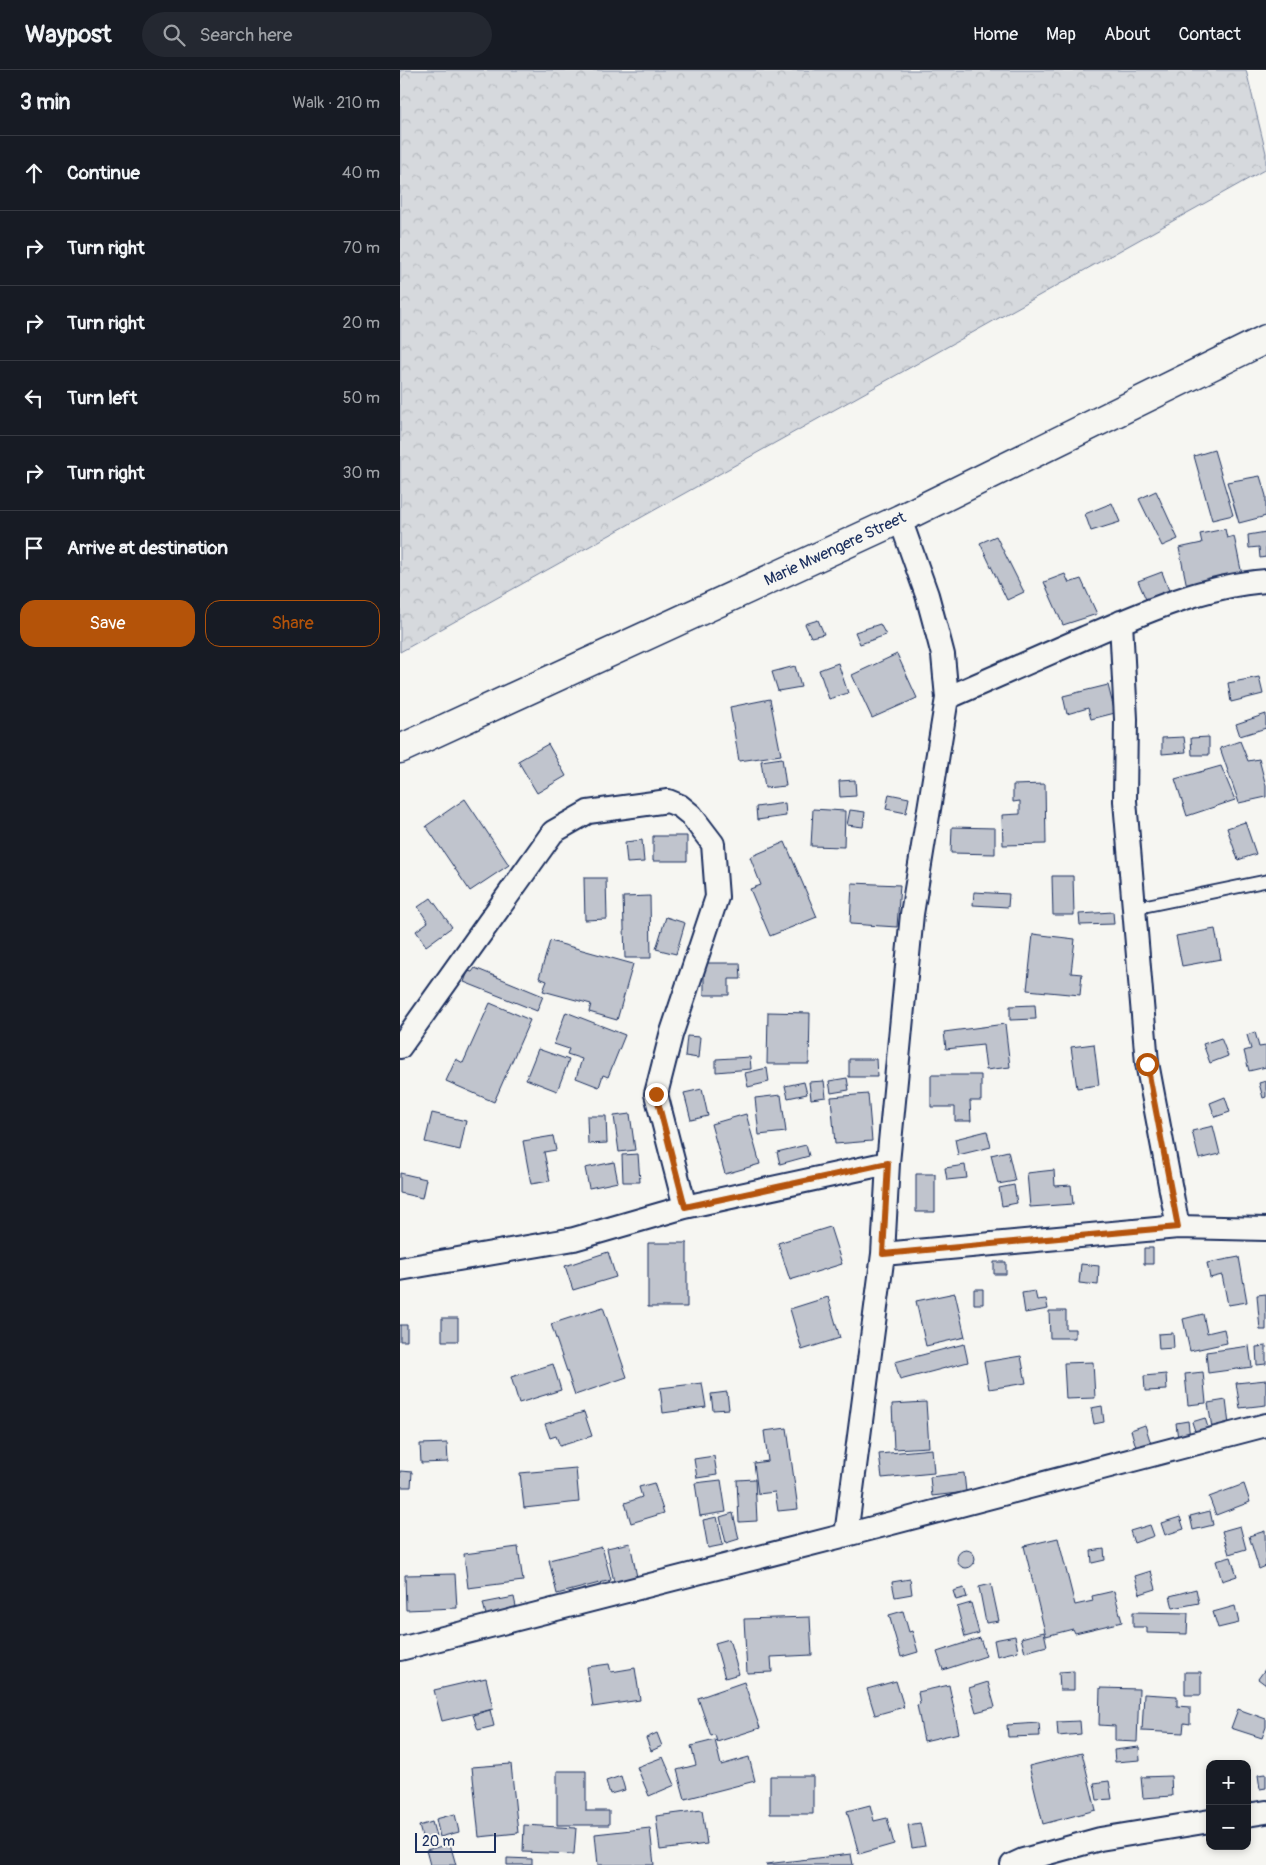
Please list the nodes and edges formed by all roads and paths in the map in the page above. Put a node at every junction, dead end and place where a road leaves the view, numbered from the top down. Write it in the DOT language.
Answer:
graph roads {
  1 [pos="1266,339"];
  2 [pos="900,520"];
  3 [pos="1266,581"];
  4 [pos="1121,622"];
  5 [pos="947,698"];
  6 [pos="400,749"];
  7 [pos="1266,881"];
  8 [pos="1135,908"];
  9 [pos="400,1047"];
  10 [pos="888,1163"];
  11 [pos="685,1207"];
  12 [pos="1178,1227"];
  13 [pos="1266,1229"];
  14 [pos="883,1254"];
  15 [pos="400,1268"];
  16 [pos="1266,1425"];
  17 [pos="846,1535"];
  18 [pos="400,1649"];
  19 [pos="1266,1812"];
  20 [pos="1251,1814"];
  21 [pos="1206,1822"];
  22 [pos="1012,1865"];
  1 -- 2 [label="main road, Marie Mwengere Street"];
  2 -- 5 [label="street"];
  2 -- 6 [label="main road, Marie Mwengere Street"];
  3 -- 4 [label="street"];
  4 -- 5 [label="street"];
  4 -- 8 [label="street"];
  5 -- 10 [label="street"];
  7 -- 8 [label="lane"];
  8 -- 12 [label="street"];
  9 -- 11 [label="street"];
  10 -- 11 [label="street"];
  10 -- 14 [label="street"];
  11 -- 15 [label="street"];
  12 -- 13 [label="street"];
  12 -- 14 [label="street"];
  14 -- 17 [label="street"];
  16 -- 17 [label="street"];
  17 -- 18 [label="street"];
  19 -- 20 [label="street"];
  21 -- 22 [label="street"];
}
